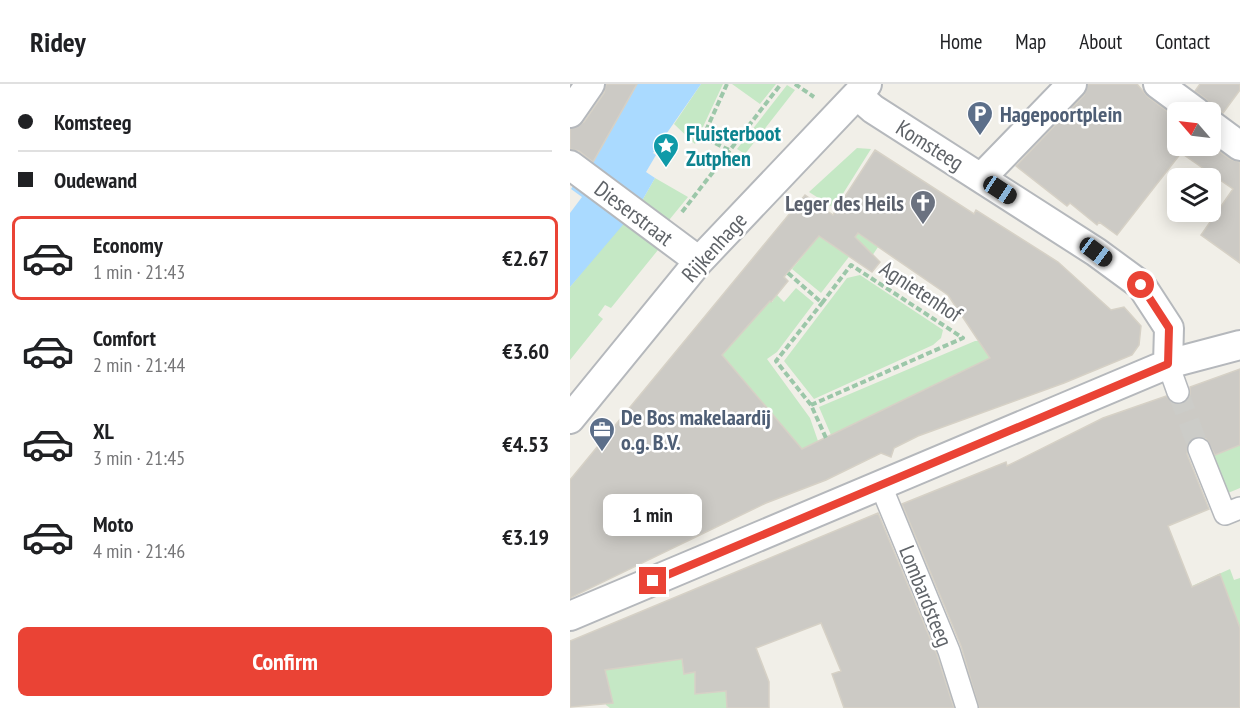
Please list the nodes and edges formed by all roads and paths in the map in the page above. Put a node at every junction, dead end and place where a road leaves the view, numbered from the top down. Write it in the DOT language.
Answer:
graph roads {
  1 [pos="590,84"];
  2 [pos="727,84"];
  3 [pos="781,84"];
  4 [pos="1072,84"];
  5 [pos="1158,84"];
  6 [pos="862,89"];
  7 [pos="1182,102"];
  8 [pos="570,113"];
  9 [pos="1221,132"];
  10 [pos="1240,146"];
  11 [pos="729,150"];
  12 [pos="574,168"];
  13 [pos="981,178"];
  14 [pos="675,220"];
  15 [pos="699,261"];
  16 [pos="788,273"];
  17 [pos="822,303"];
  18 [pos="1240,345"];
  19 [pos="1168,364"];
  20 [pos="1178,392"];
  21 [pos="811,405"];
  22 [pos="570,419"];
  23 [pos="826,438"];
  24 [pos="1199,449"];
  25 [pos="881,486"];
  26 [pos="1240,508"];
  27 [pos="570,616"];
  28 [pos="967,708"];
  1 -- 8 [label="street"];
  2 -- 11 [label="path"];
  3 -- 11 [label="path"];
  4 -- 13 [label="street"];
  5 -- 7 [label="street"];
  6 -- 13 [label="street, Komsteeg"];
  6 -- 15 [label="street, Rijkenhage"];
  9 -- 10 [label="street"];
  11 -- 14 [label="path"];
  12 -- 15 [label="street, Dieserstraat"];
  13 -- 19 [label="street, Komsteeg"];
  15 -- 22 [label="street, Rijkenhage"];
  16 -- 17 [label="path"];
  17 -- 21 [label="path, Agnietenhof"];
  17 -- 21 [label="path, Agnietenhof"];
  18 -- 19 [label="street"];
  19 -- 20 [label="street"];
  19 -- 25 [label="street"];
  21 -- 23 [label="path, Agnietenhof"];
  24 -- 26 [label="street"];
  25 -- 27 [label="street"];
  25 -- 28 [label="street, Lombardsteeg"];
}
